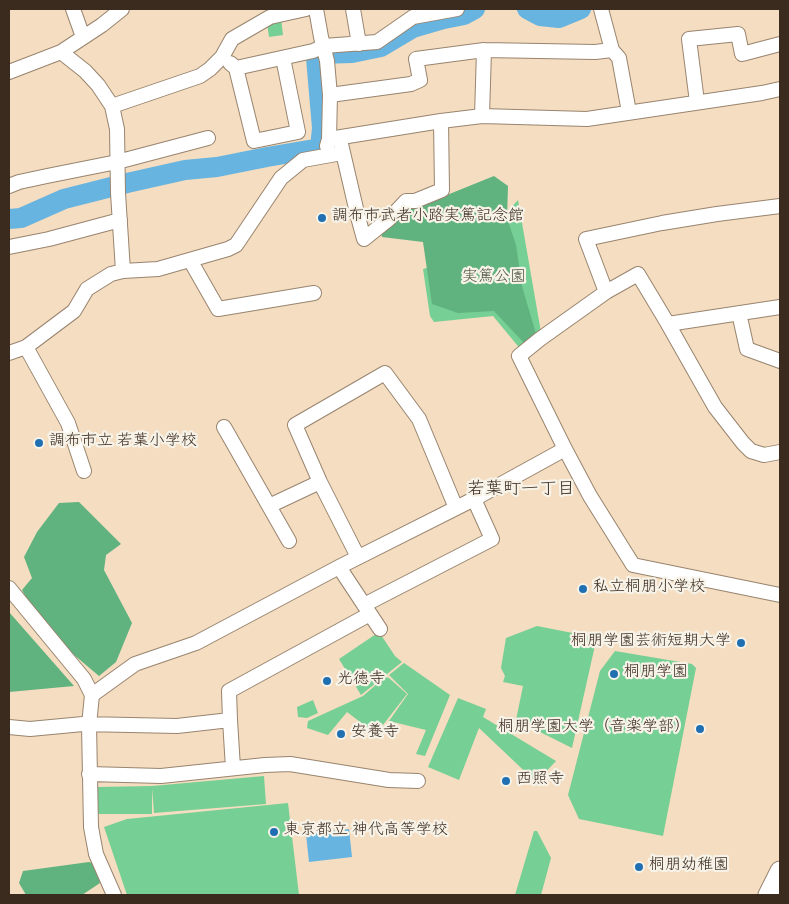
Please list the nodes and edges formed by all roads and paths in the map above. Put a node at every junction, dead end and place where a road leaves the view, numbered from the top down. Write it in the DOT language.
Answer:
graph roads {
  1 [pos="73,9"];
  2 [pos="122,9"];
  3 [pos="306,9"];
  4 [pos="316,9"];
  5 [pos="353,9"];
  6 [pos="457,9"];
  7 [pos="602,12"];
  8 [pos="412,13"];
  9 [pos="83,37"];
  10 [pos="359,44"];
  11 [pos="780,44"];
  12 [pos="484,50"];
  13 [pos="612,50"];
  14 [pos="325,51"];
  15 [pos="61,52"];
  16 [pos="222,56"];
  17 [pos="283,58"];
  18 [pos="236,68"];
  19 [pos="9,72"];
  20 [pos="780,89"];
  21 [pos="330,95"];
  22 [pos="697,102"];
  23 [pos="112,106"];
  24 [pos="629,112"];
  25 [pos="482,116"];
  26 [pos="441,121"];
  27 [pos="208,138"];
  28 [pos="335,139"];
  29 [pos="342,153"];
  30 [pos="325,156"];
  31 [pos="117,168"];
  32 [pos="9,186"];
  33 [pos="780,206"];
  34 [pos="120,220"];
  35 [pos="9,247"];
  36 [pos="190,260"];
  37 [pos="123,271"];
  38 [pos="606,292"];
  39 [pos="314,293"];
  40 [pos="780,306"];
  41 [pos="740,313"];
  42 [pos="668,324"];
  43 [pos="26,347"];
  44 [pos="9,353"];
  45 [pos="780,361"];
  46 [pos="224,427"];
  47 [pos="565,449"];
  48 [pos="780,452"];
  49 [pos="84,471"];
  50 [pos="320,482"];
  51 [pos="474,499"];
  52 [pos="269,506"];
  53 [pos="456,508"];
  54 [pos="289,541"];
  55 [pos="358,557"];
  56 [pos="339,567"];
  57 [pos="9,588"];
  58 [pos="780,595"];
  59 [pos="367,609"];
  60 [pos="380,629"];
  61 [pos="92,695"];
  62 [pos="230,720"];
  63 [pos="88,724"];
  64 [pos="9,727"];
  65 [pos="233,768"];
  66 [pos="89,774"];
  67 [pos="418,781"];
  68 [pos="780,871"];
  69 [pos="114,895"];
  70 [pos="768,895"];
  1 -- 9 [label="street"];
  2 -- 9 [label="street"];
  3 -- 16 [label="street"];
  4 -- 14 [label="street"];
  5 -- 10 [label="street"];
  6 -- 8 [label="street"];
  7 -- 13 [label="street"];
  8 -- 10 [label="street"];
  9 -- 15 [label="street"];
  10 -- 14 [label="street"];
  11 -- 22 [label="street"];
  12 -- 13 [label="street"];
  12 -- 21 [label="street"];
  12 -- 25 [label="street"];
  13 -- 24 [label="street"];
  14 -- 17 [label="street"];
  14 -- 21 [label="street"];
  15 -- 19 [label="street"];
  15 -- 23 [label="street"];
  16 -- 18 [label="street"];
  16 -- 23 [label="street"];
  17 -- 18 [label="street"];
  17 -- 18 [label="street"];
  20 -- 22 [label="street"];
  21 -- 28 [label="street"];
  22 -- 24 [label="street"];
  23 -- 31 [label="street"];
  24 -- 25 [label="street"];
  25 -- 26 [label="street"];
  26 -- 28 [label="street"];
  26 -- 29 [label="street"];
  27 -- 31 [label="street"];
  28 -- 29 [label="street"];
  28 -- 30 [label="street"];
  29 -- 30 [label="street"];
  30 -- 36 [label="street"];
  31 -- 32 [label="street"];
  31 -- 34 [label="street"];
  33 -- 38 [label="street"];
  34 -- 35 [label="street"];
  34 -- 37 [label="street"];
  36 -- 37 [label="street"];
  36 -- 39 [label="street"];
  37 -- 43 [label="street"];
  38 -- 42 [label="street"];
  38 -- 47 [label="street"];
  40 -- 41 [label="street"];
  41 -- 42 [label="street"];
  41 -- 45 [label="street"];
  42 -- 48 [label="street"];
  43 -- 44 [label="street"];
  43 -- 49 [label="street"];
  46 -- 52 [label="street"];
  47 -- 51 [label="street"];
  47 -- 58 [label="street"];
  50 -- 52 [label="street"];
  50 -- 53 [label="street"];
  50 -- 55 [label="street"];
  51 -- 53 [label="street"];
  51 -- 59 [label="street"];
  52 -- 54 [label="street"];
  53 -- 55 [label="street"];
  55 -- 56 [label="street"];
  56 -- 59 [label="street"];
  56 -- 61 [label="street"];
  57 -- 61 [label="street"];
  59 -- 60 [label="street"];
  59 -- 62 [label="street"];
  61 -- 63 [label="street"];
  62 -- 63 [label="street"];
  62 -- 65 [label="street"];
  63 -- 64 [label="street"];
  63 -- 66 [label="street"];
  65 -- 66 [label="street"];
  65 -- 67 [label="street"];
  66 -- 69 [label="street"];
  68 -- 70 [label="main road"];
}
